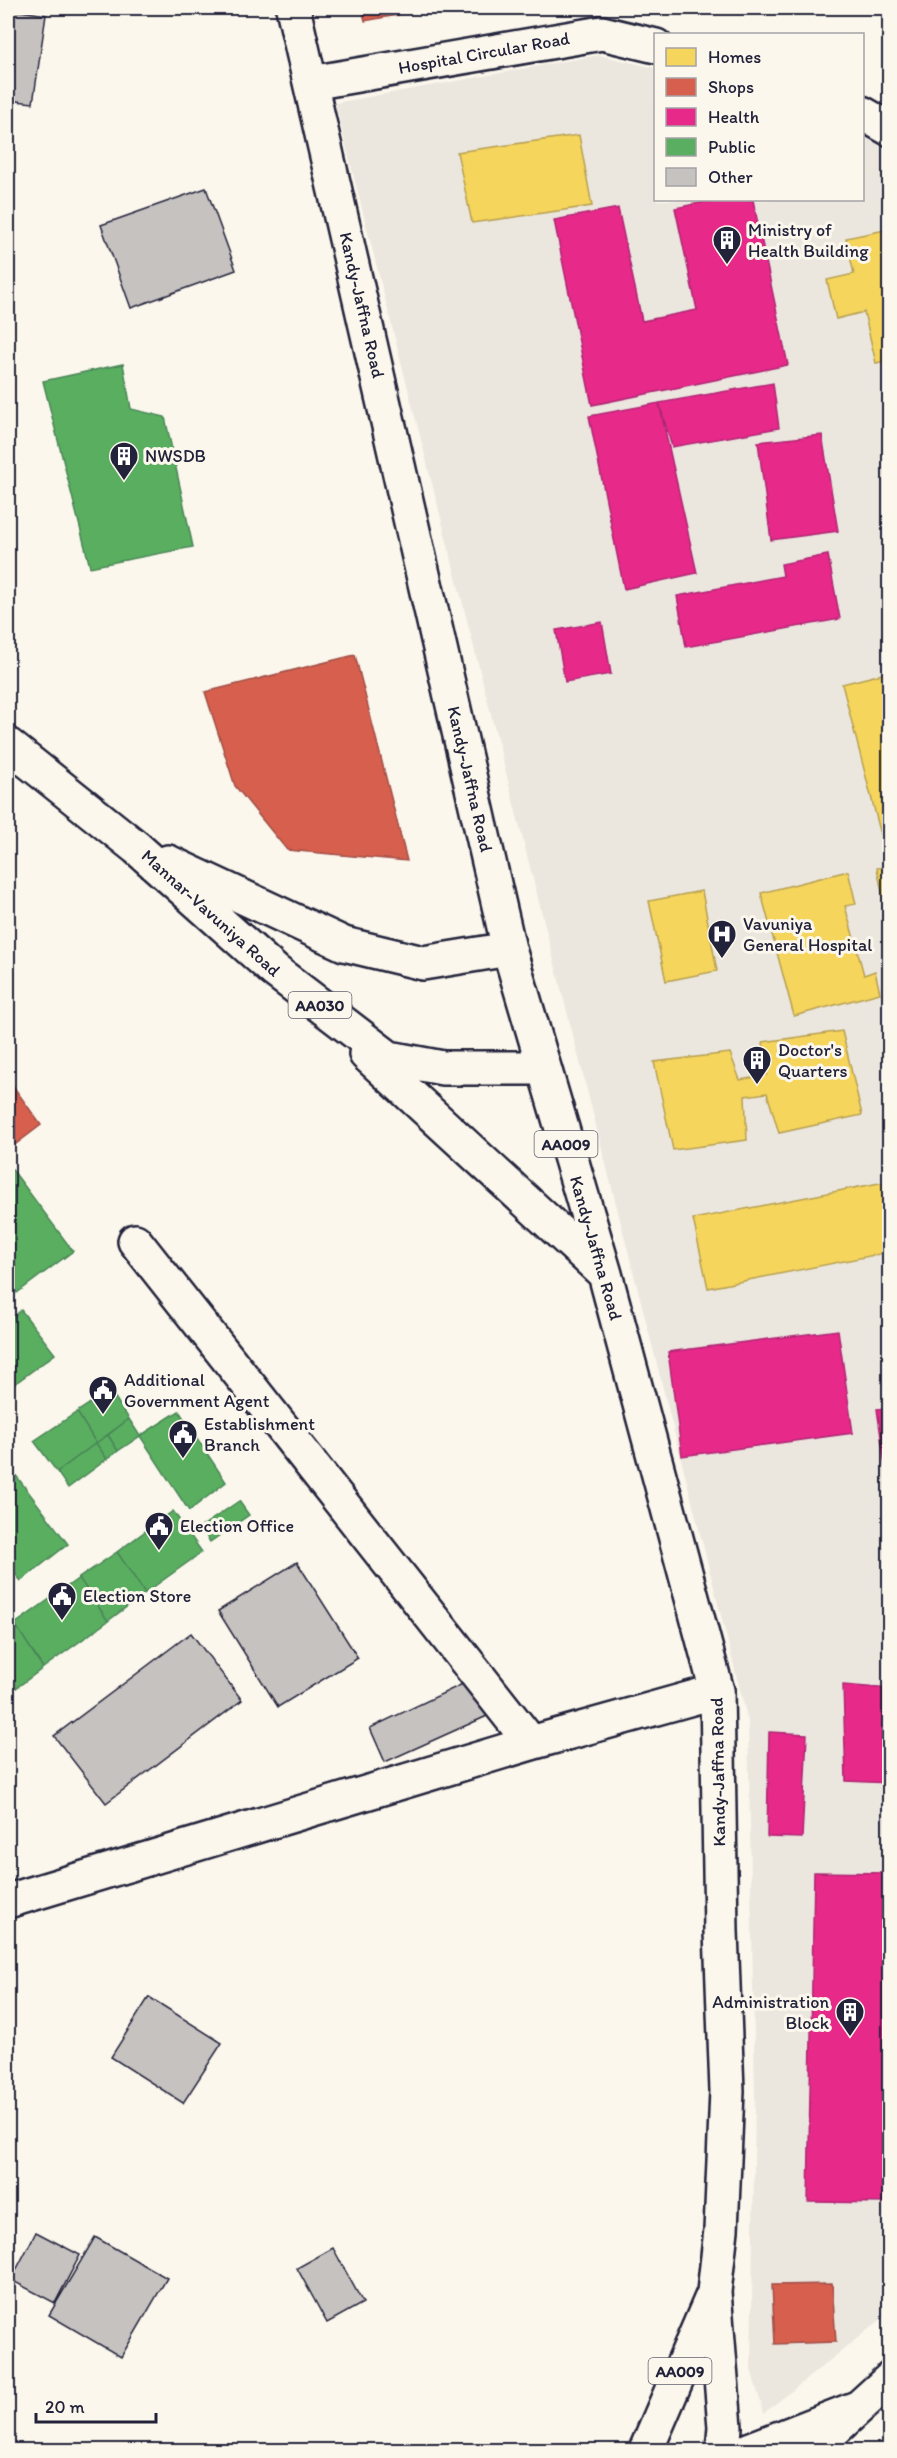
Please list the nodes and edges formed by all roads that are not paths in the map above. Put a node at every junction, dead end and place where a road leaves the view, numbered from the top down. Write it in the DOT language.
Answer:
graph roads {
  1 [pos="293,8"];
  2 [pos="654,46"];
  3 [pos="311,83"];
  4 [pos="864,114"];
  5 [pos="890,129"];
  6 [pos="8,745"];
  7 [pos="137,848"];
  8 [pos="509,949"];
  9 [pos="274,971"];
  10 [pos="543,1068"];
  11 [pos="135,1241"];
  12 [pos="605,1274"];
  13 [pos="717,1691"];
  14 [pos="531,1743"];
  15 [pos="8,1901"];
  16 [pos="714,2292"];
  17 [pos="890,2379"];
  18 [pos="857,2408"];
  19 [pos="646,2451"];
  20 [pos="723,2451"];
  21 [pos="749,2451"];
  22 [pos="812,2451"];
  1 -- 3 [label="main road, Kandy-Jaffna Road / AA009"];
  2 -- 3 [label="main road, Hospital Circular Road"];
  3 -- 8 [label="main road, Kandy-Jaffna Road / AA009"];
  4 -- 5 [label="main road"];
  6 -- 7 [label="main road, AA030"];
  7 -- 8 [label="main road, Mannar-Vavuniya Road / AA030"];
  7 -- 9 [label="main road, Mannar-Vavuniya Road / AA030"];
  8 -- 10 [label="main road, Kandy-Jaffna Road / AA009"];
  9 -- 10 [label="main road, Mannar-Vavuniya Road / AA030"];
  9 -- 12 [label="main road"];
  10 -- 12 [label="main road, Kandy-Jaffna Road / AA009"];
  11 -- 14 [label="main road"];
  12 -- 13 [label="main road, Kandy-Jaffna Road / AA009"];
  13 -- 14 [label="main road"];
  13 -- 16 [label="main road, Kandy-Jaffna Road / AA009"];
  14 -- 15 [label="main road"];
  16 -- 19 [label="main road, Kandy-Jaffna Road / AA009"];
  16 -- 20 [label="main road, Kandy-Jaffna Road / AA009"];
  17 -- 18 [label="main road"];
  18 -- 21 [label="main road"];
  18 -- 22 [label="main road"];
}
